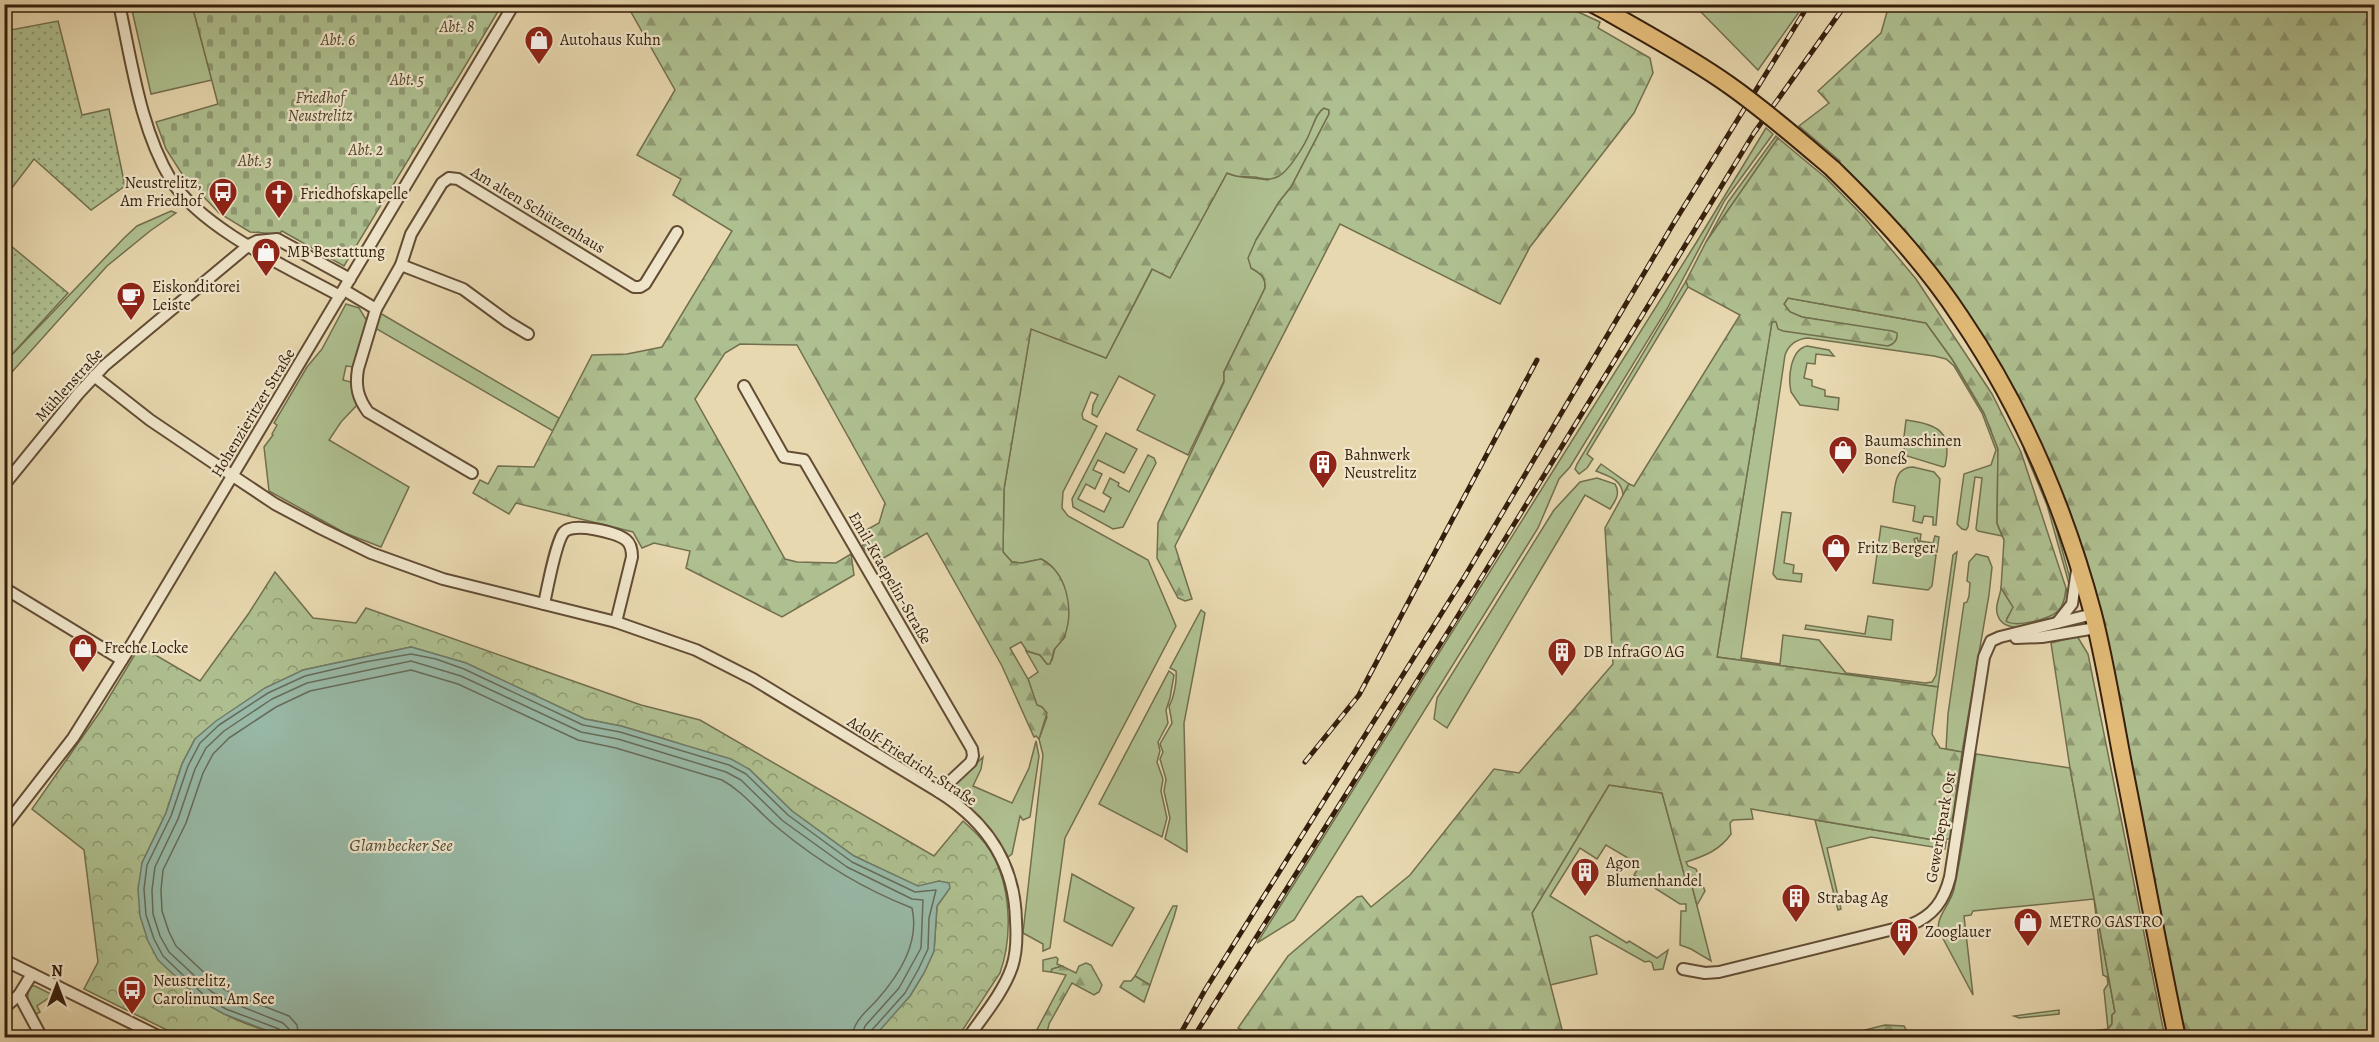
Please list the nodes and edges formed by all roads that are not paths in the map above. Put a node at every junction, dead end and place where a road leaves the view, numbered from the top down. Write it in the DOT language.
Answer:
graph roads {
  1 [pos="119,4"];
  2 [pos="514,4"];
  3 [pos="1593,4"];
  4 [pos="677,232"];
  5 [pos="249,245"];
  6 [pos="401,265"];
  7 [pos="350,279"];
  8 [pos="342,293"];
  9 [pos="376,309"];
  10 [pos="528,334"];
  11 [pos="94,376"];
  12 [pos="744,386"];
  13 [pos="472,473"];
  14 [pos="233,476"];
  15 [pos="4,485"];
  16 [pos="2078,564"];
  17 [pos="4,588"];
  18 [pos="543,604"];
  19 [pos="2094,621"];
  20 [pos="616,622"];
  21 [pos="2057,623"];
  22 [pos="2000,637"];
  23 [pos="122,660"];
  24 [pos="939,792"];
  25 [pos="4,827"];
  26 [pos="4,960"];
  27 [pos="1683,969"];
  28 [pos="32,974"];
  29 [pos="19,995"];
  30 [pos="4,1008"];
  31 [pos="2177,1036"];
  32 [pos="42,1038"];
  33 [pos="162,1038"];
  34 [pos="968,1038"];
  1 -- 5 [label="street"];
  2 -- 7 [label="street, Hohenzieritzer Straße"];
  3 -- 16 [label="main road, bridge"];
  4 -- 6 [label="street, Am alten Schützenhaus"];
  5 -- 7 [label="street"];
  5 -- 8 [label="street"];
  5 -- 11 [label="street, Mühlenstraße"];
  6 -- 9 [label="street, Am alten Schützenhaus"];
  6 -- 10 [label="street"];
  7 -- 8 [label="street, Hohenzieritzer Straße"];
  8 -- 9 [label="street"];
  8 -- 14 [label="street, Hohenzieritzer Straße"];
  9 -- 13 [label="street, Am alten Schützenhaus"];
  11 -- 14 [label="street, Adolf-Friedrich-Straße"];
  11 -- 15 [label="street, Mühlenstraße"];
  12 -- 24 [label="street, Emil-Kraepelin-Straße"];
  14 -- 18 [label="street, Adolf-Friedrich-Straße"];
  14 -- 23 [label="street, Hohenzieritzer Straße"];
  16 -- 19 [label="main road"];
  16 -- 21 [label="street"];
  17 -- 23 [label="street"];
  18 -- 20 [label="street, Adolf-Friedrich-Straße"];
  18 -- 20 [label="street"];
  19 -- 21 [label="street"];
  19 -- 22 [label="street"];
  19 -- 31 [label="main road"];
  20 -- 24 [label="street, Adolf-Friedrich-Straße"];
  21 -- 22 [label="street"];
  22 -- 27 [label="street, Gewerbepark Ost"];
  23 -- 25 [label="street, Hohenzieritzer Straße"];
  24 -- 34 [label="street, Adolf-Friedrich-Straße"];
  26 -- 28 [label="street"];
  28 -- 29 [label="street"];
  28 -- 33 [label="street"];
  29 -- 30 [label="street"];
  29 -- 32 [label="street"];
}
